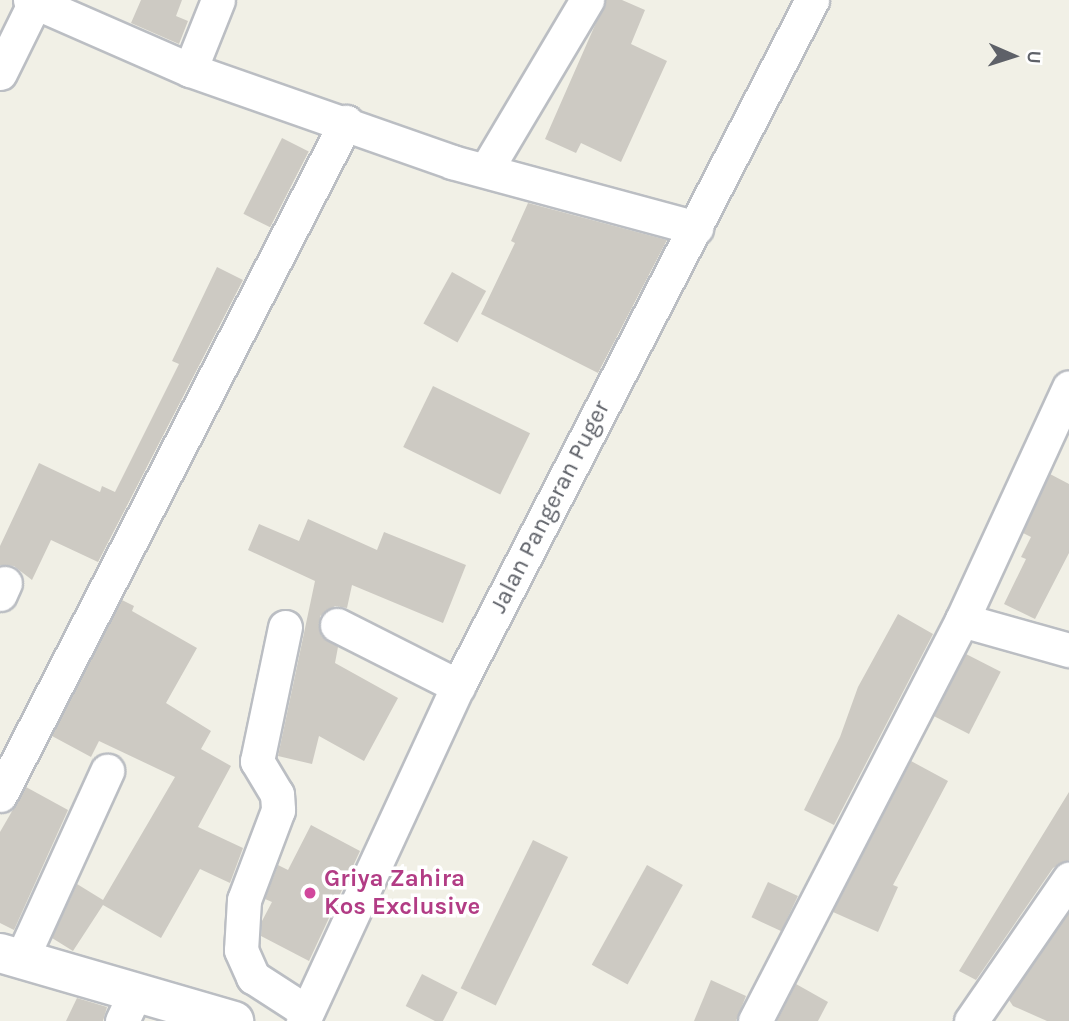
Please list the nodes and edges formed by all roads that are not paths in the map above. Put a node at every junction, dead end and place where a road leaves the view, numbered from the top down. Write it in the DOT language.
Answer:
graph roads {
  1 [pos="218,0"];
  2 [pos="587,0"];
  3 [pos="812,0"];
  4 [pos="32,1"];
  5 [pos="190,70"];
  6 [pos="0,73"];
  7 [pos="346,122"];
  8 [pos="486,170"];
  9 [pos="696,228"];
  10 [pos="1069,387"];
  11 [pos="962,620"];
  12 [pos="337,625"];
  13 [pos="285,627"];
  14 [pos="1069,650"];
  15 [pos="458,687"];
  16 [pos="107,771"];
  17 [pos="0,795"];
  18 [pos="1069,879"];
  19 [pos="10,957"];
  20 [pos="128,1008"];
  21 [pos="305,1016"];
  22 [pos="234,1021"];
  23 [pos="755,1021"];
  24 [pos="971,1021"];
  1 -- 5 [label="street"];
  2 -- 8 [label="street"];
  3 -- 9 [label="street, Jalan Pangeran Puger"];
  4 -- 5 [label="street"];
  4 -- 6 [label="street"];
  5 -- 7 [label="street"];
  7 -- 8 [label="street"];
  7 -- 17 [label="street"];
  8 -- 9 [label="street"];
  9 -- 15 [label="street, Jalan Pangeran Puger"];
  10 -- 11 [label="street"];
  11 -- 14 [label="street"];
  11 -- 23 [label="street"];
  12 -- 15 [label="street"];
  13 -- 21 [label="street"];
  15 -- 21 [label="street, Jalan Pangeran Puger"];
  16 -- 19 [label="street"];
  18 -- 24 [label="street"];
  19 -- 20 [label="street"];
  20 -- 22 [label="street"];
}
